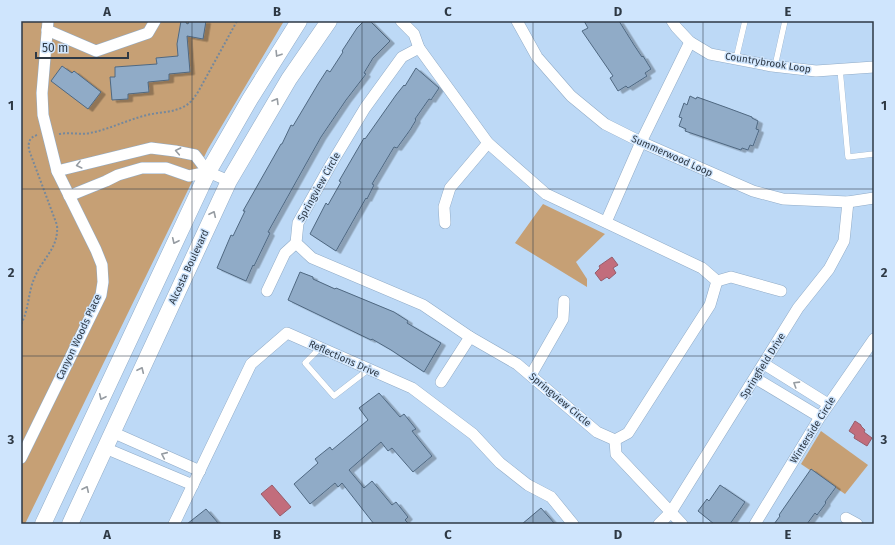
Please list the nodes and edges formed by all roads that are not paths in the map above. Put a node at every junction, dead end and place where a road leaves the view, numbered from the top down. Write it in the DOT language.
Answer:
graph roads {
  1 [pos="155,21"];
  2 [pos="299,21"];
  3 [pos="329,21"];
  4 [pos="401,21"];
  5 [pos="516,21"];
  6 [pos="672,21"];
  7 [pos="745,21"];
  8 [pos="785,21"];
  9 [pos="47,25"];
  10 [pos="690,42"];
  11 [pos="419,48"];
  12 [pos="736,59"];
  13 [pos="775,66"];
  14 [pos="874,67"];
  15 [pos="840,69"];
  16 [pos="641,142"];
  17 [pos="488,143"];
  18 [pos="874,154"];
  19 [pos="56,171"];
  20 [pos="208,172"];
  21 [pos="228,181"];
  22 [pos="69,196"];
  23 [pos="874,198"];
  24 [pos="848,202"];
  25 [pos="606,222"];
  26 [pos="445,223"];
  27 [pos="296,243"];
  28 [pos="717,281"];
  29 [pos="781,291"];
  30 [pos="267,292"];
  31 [pos="564,301"];
  32 [pos="470,337"];
  33 [pos="874,339"];
  34 [pos="320,348"];
  35 [pos="764,364"];
  36 [pos="369,370"];
  37 [pos="531,375"];
  38 [pos="755,378"];
  39 [pos="441,382"];
  40 [pos="828,404"];
  41 [pos="820,417"];
  42 [pos="112,432"];
  43 [pos="615,440"];
  44 [pos="105,448"];
  45 [pos="21,458"];
  46 [pos="200,471"];
  47 [pos="193,485"];
  48 [pos="671,512"];
  49 [pos="846,518"];
  50 [pos="43,524"];
  51 [pos="70,524"];
  52 [pos="174,524"];
  53 [pos="573,524"];
  54 [pos="659,524"];
  55 [pos="682,524"];
  56 [pos="755,524"];
  57 [pos="857,524"];
  1 -- 9 [label="street"];
  2 -- 20 [label="main road, one-way"];
  21 -- 3 [label="main road, Alcosta Boulevard, one-way"];
  4 -- 11 [label="street"];
  5 -- 16 [label="street, Summerwood Loop"];
  6 -- 10 [label="street, Countrybrook Loop"];
  7 -- 12 [label="lane"];
  8 -- 13 [label="lane"];
  9 -- 19 [label="street, Canyon Woods Place"];
  10 -- 12 [label="street, Countrybrook Loop"];
  10 -- 16 [label="street"];
  11 -- 17 [label="street"];
  11 -- 27 [label="street, Springview Circle"];
  12 -- 13 [label="street, Countrybrook Loop"];
  13 -- 15 [label="street, Countrybrook Loop"];
  14 -- 15 [label="street, Countrybrook Loop"];
  15 -- 18 [label="lane"];
  16 -- 24 [label="street, Summerwood Loop"];
  16 -- 25 [label="street"];
  17 -- 25 [label="street"];
  17 -- 26 [label="street"];
  20 -- 19 [label="street, one-way"];
  19 -- 22 [label="street, Canyon Woods Place"];
  20 -- 21 [label="street"];
  20 -- 22 [label="street"];
  20 -- 50 [label="main road, one-way"];
  42 -- 21 [label="main road, Alcosta Boulevard, one-way"];
  22 -- 45 [label="street, Canyon Woods Place"];
  23 -- 24 [label="street, Summerwood Loop"];
  24 -- 35 [label="street, Springfield Drive"];
  25 -- 28 [label="street"];
  27 -- 30 [label="street"];
  27 -- 32 [label="street, Springview Circle"];
  28 -- 29 [label="street"];
  28 -- 43 [label="street"];
  31 -- 37 [label="street"];
  32 -- 37 [label="street, Springview Circle"];
  32 -- 39 [label="street"];
  33 -- 40 [label="street, Winterside Circle"];
  34 -- 36 [label="street, Reflections Drive"];
  34 -- 36 [label="lane"];
  34 -- 46 [label="street, Reflections Drive"];
  35 -- 38 [label="street, Springfield Drive"];
  40 -- 35 [label="street, one-way"];
  36 -- 53 [label="street, Reflections Drive"];
  37 -- 43 [label="street, Springview Circle"];
  38 -- 41 [label="street"];
  38 -- 48 [label="street, Springfield Drive"];
  40 -- 41 [label="street, Winterside Circle"];
  41 -- 56 [label="street, Winterside Circle"];
  42 -- 44 [label="main road, Alcosta Boulevard"];
  46 -- 42 [label="street, one-way"];
  43 -- 48 [label="street"];
  44 -- 47 [label="street"];
  51 -- 44 [label="main road, Alcosta Boulevard, one-way"];
  46 -- 47 [label="street, Reflections Drive"];
  47 -- 52 [label="street, Reflections Drive"];
  48 -- 54 [label="street, Springfield Drive"];
  48 -- 55 [label="street"];
  49 -- 57 [label="street"];
}
